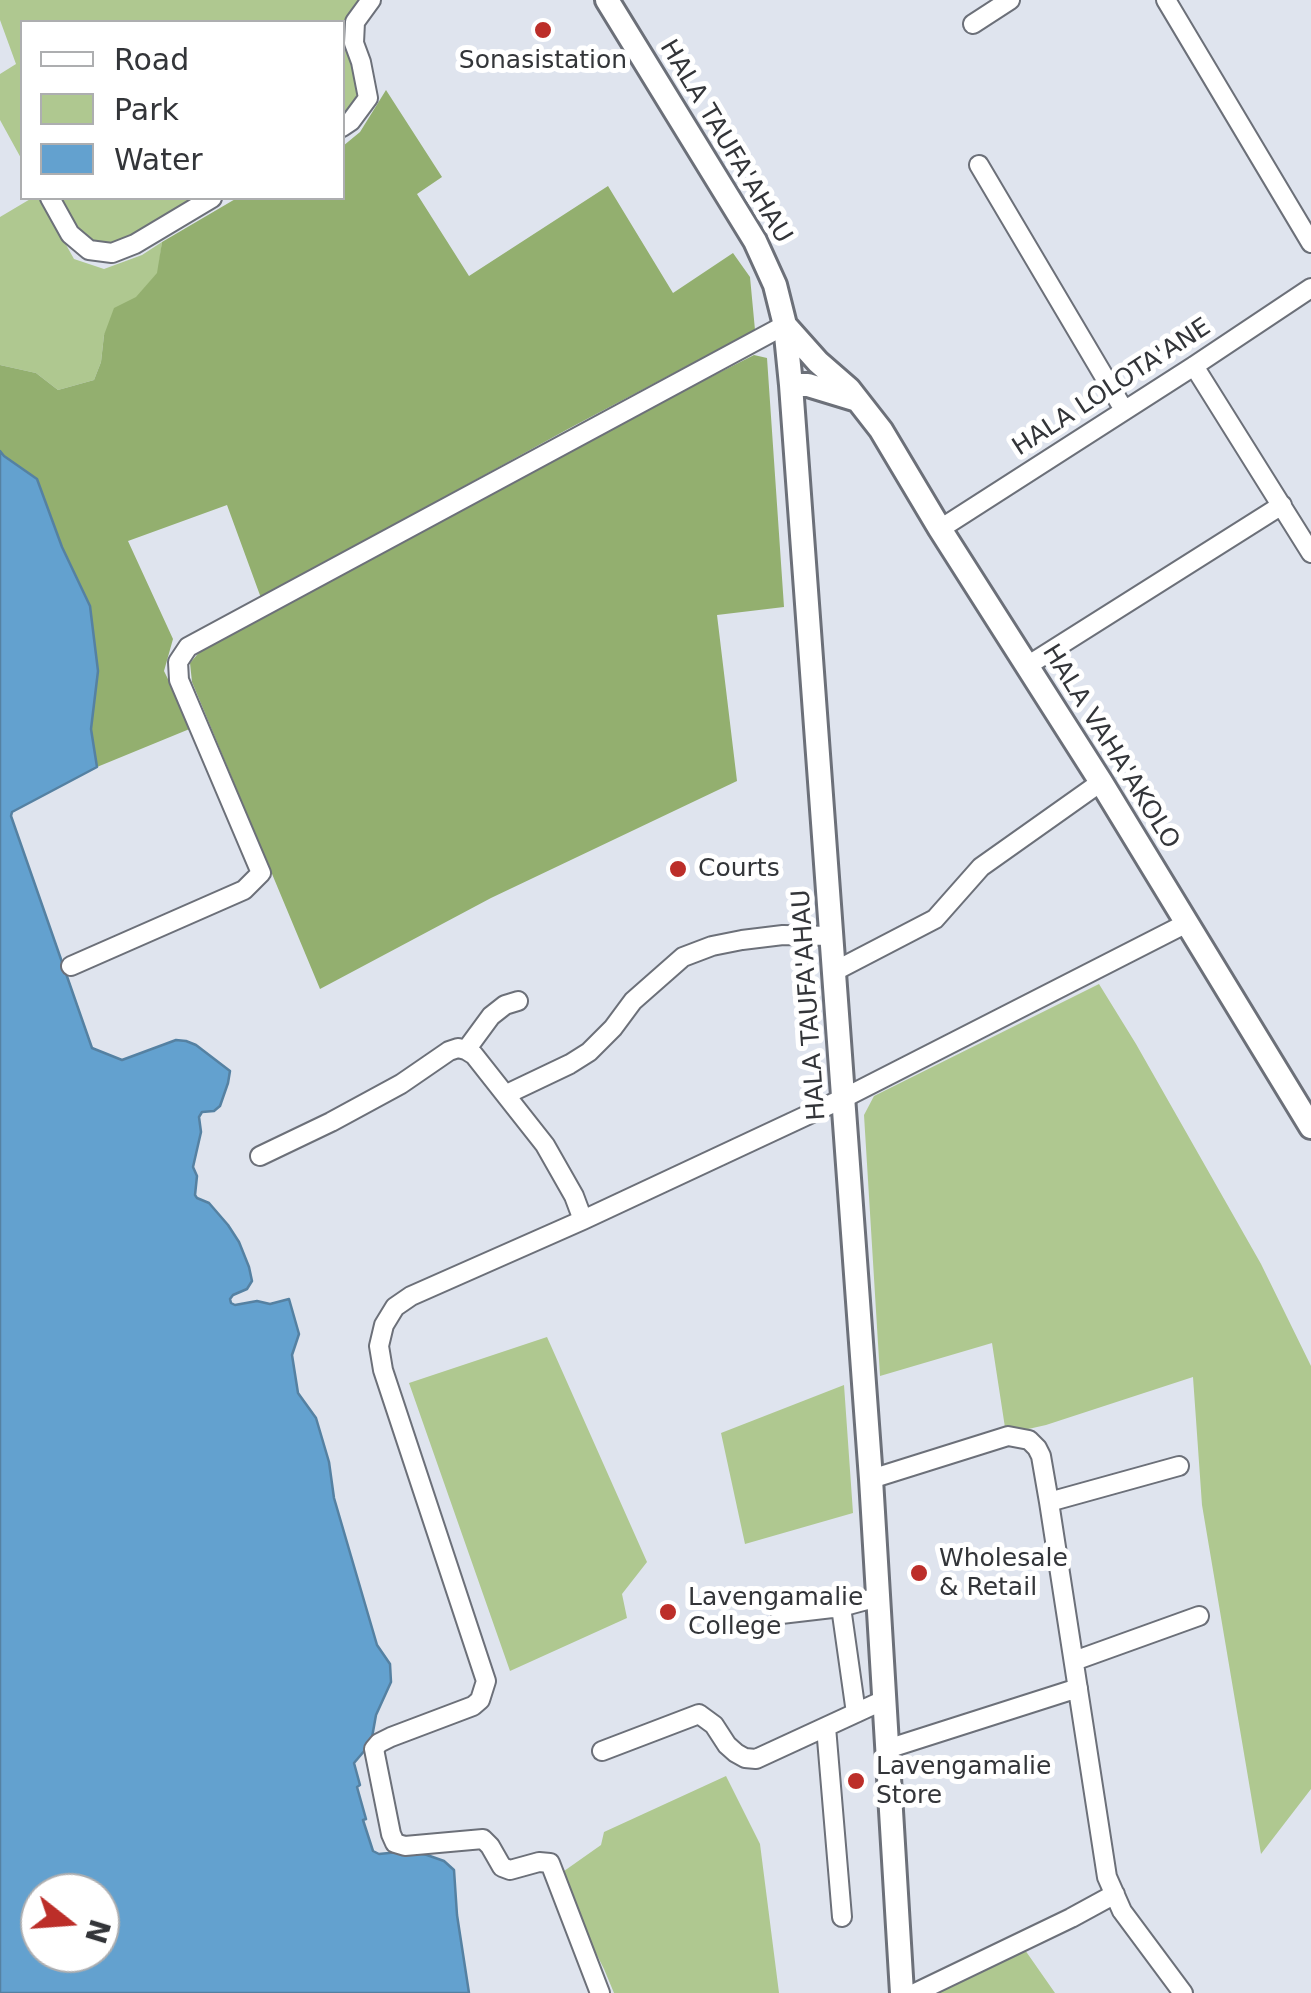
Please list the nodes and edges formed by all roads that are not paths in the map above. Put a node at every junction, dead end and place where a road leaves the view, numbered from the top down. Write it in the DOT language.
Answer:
graph roads {
  1 [pos="371,0"];
  2 [pos="607,0"];
  3 [pos="1010,0"];
  4 [pos="1166,0"];
  5 [pos="973,24"];
  6 [pos="345,125"];
  7 [pos="979,165"];
  8 [pos="51,200"];
  9 [pos="209,200"];
  10 [pos="1311,243"];
  11 [pos="1311,288"];
  12 [pos="785,325"];
  13 [pos="1194,366"];
  14 [pos="792,385"];
  15 [pos="858,400"];
  16 [pos="1124,410"];
  17 [pos="1282,505"];
  18 [pos="940,529"];
  19 [pos="1311,553"];
  20 [pos="1027,666"];
  21 [pos="1101,782"];
  22 [pos="1187,923"];
  23 [pos="832,936"];
  24 [pos="71,966"];
  25 [pos="835,971"];
  26 [pos="518,1001"];
  27 [pos="466,1050"];
  28 [pos="507,1094"];
  29 [pos="844,1098"];
  30 [pos="1311,1128"];
  31 [pos="260,1156"];
  32 [pos="584,1220"];
  33 [pos="1178,1466"];
  34 [pos="871,1479"];
  35 [pos="1049,1502"];
  36 [pos="878,1598"];
  37 [pos="841,1607"];
  38 [pos="781,1614"];
  39 [pos="1199,1616"];
  40 [pos="1074,1662"];
  41 [pos="1078,1688"];
  42 [pos="884,1700"];
  43 [pos="856,1713"];
  44 [pos="826,1726"];
  45 [pos="887,1748"];
  46 [pos="602,1751"];
  47 [pos="1115,1894"];
  48 [pos="842,1917"];
  49 [pos="600,1993"];
  50 [pos="902,1993"];
  51 [pos="916,1993"];
  52 [pos="1183,1993"];
  1 -- 6 [label="street"];
  2 -- 12 [label="main road, HALA TAUFA'AHAU"];
  3 -- 5 [label="street"];
  4 -- 10 [label="street"];
  7 -- 16 [label="street"];
  8 -- 9 [label="street"];
  11 -- 13 [label="street, HALA LOLOTA'ANE"];
  12 -- 14 [label="main road, HALA TAUFA'AHAU"];
  12 -- 15 [label="main road, HALA VAHA'AKOLO"];
  12 -- 24 [label="street"];
  13 -- 16 [label="street, HALA LOLOTA'ANE"];
  13 -- 17 [label="street"];
  14 -- 15 [label="main road"];
  14 -- 23 [label="main road, HALA TAUFA'AHAU"];
  15 -- 18 [label="main road, HALA VAHA'AKOLO"];
  16 -- 18 [label="street, HALA LOLOTA'ANE"];
  17 -- 19 [label="street"];
  17 -- 20 [label="street"];
  18 -- 20 [label="main road, HALA VAHA'AKOLO"];
  20 -- 21 [label="main road, HALA VAHA'AKOLO"];
  21 -- 22 [label="main road, HALA VAHA'AKOLO"];
  21 -- 25 [label="street"];
  22 -- 29 [label="street"];
  22 -- 30 [label="main road, HALA VAHA'AKOLO"];
  23 -- 25 [label="main road, HALA TAUFA'AHAU"];
  23 -- 28 [label="street"];
  25 -- 29 [label="main road, HALA TAUFA'AHAU"];
  26 -- 27 [label="street"];
  27 -- 28 [label="street"];
  27 -- 31 [label="street"];
  28 -- 32 [label="street"];
  29 -- 32 [label="street"];
  29 -- 34 [label="main road, HALA TAUFA'AHAU"];
  32 -- 49 [label="street"];
  33 -- 35 [label="street"];
  34 -- 35 [label="street"];
  34 -- 36 [label="main road, HALA TAUFA'AHAU"];
  35 -- 40 [label="street"];
  36 -- 37 [label="street"];
  36 -- 42 [label="main road, HALA TAUFA'AHAU"];
  37 -- 38 [label="street"];
  37 -- 43 [label="street"];
  39 -- 40 [label="street"];
  40 -- 41 [label="street"];
  41 -- 45 [label="street"];
  41 -- 47 [label="street"];
  42 -- 43 [label="street"];
  42 -- 45 [label="main road, HALA TAUFA'AHAU"];
  43 -- 44 [label="street"];
  44 -- 46 [label="street"];
  44 -- 48 [label="street"];
  45 -- 50 [label="main road, HALA TAUFA'AHAU"];
  47 -- 51 [label="street"];
  47 -- 52 [label="street"];
}
